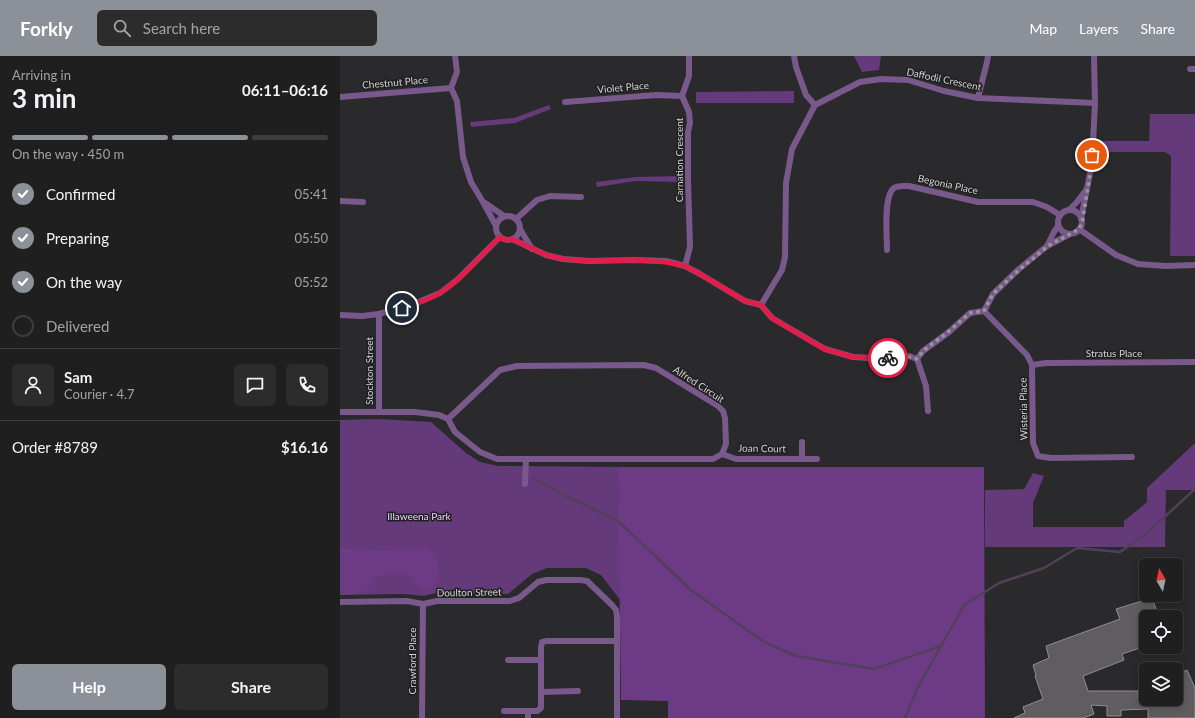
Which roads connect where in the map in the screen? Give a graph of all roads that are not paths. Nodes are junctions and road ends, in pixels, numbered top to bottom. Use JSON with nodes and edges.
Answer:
{"nodes":[{"id":1,"x":455,"y":56,"type":"edge"},
{"id":2,"x":689,"y":56,"type":"edge"},
{"id":3,"x":794,"y":56,"type":"edge"},
{"id":4,"x":988,"y":56,"type":"edge"},
{"id":5,"x":1094,"y":56,"type":"edge"},
{"id":6,"x":451,"y":88,"type":"junction"},
{"id":7,"x":682,"y":96,"type":"junction"},
{"id":8,"x":340,"y":97,"type":"edge"},
{"id":9,"x":978,"y":98,"type":"junction"},
{"id":10,"x":565,"y":102,"type":"dead end"},
{"id":11,"x":1095,"y":102,"type":"junction"},
{"id":12,"x":815,"y":105,"type":"junction"},
{"id":13,"x":1087,"y":189,"type":"junction"},
{"id":14,"x":581,"y":197,"type":"dead end"},
{"id":15,"x":340,"y":201,"type":"edge"},
{"id":16,"x":363,"y":202,"type":"dead end"},
{"id":17,"x":483,"y":202,"type":"junction"},
{"id":18,"x":1069,"y":210,"type":"junction"},
{"id":19,"x":1060,"y":215,"type":"junction"},
{"id":20,"x":504,"y":216,"type":"junction"},
{"id":21,"x":516,"y":219,"type":"junction"},
{"id":22,"x":1081,"y":219,"type":"junction"},
{"id":23,"x":496,"y":226,"type":"junction"},
{"id":24,"x":1058,"y":226,"type":"junction"},
{"id":25,"x":520,"y":229,"type":"junction"},
{"id":26,"x":1079,"y":229,"type":"junction"},
{"id":27,"x":1070,"y":234,"type":"junction"},
{"id":28,"x":500,"y":237,"type":"junction"},
{"id":29,"x":512,"y":239,"type":"junction"},
{"id":30,"x":1048,"y":246,"type":"junction"},
{"id":31,"x":532,"y":248,"type":"junction"},
{"id":32,"x":887,"y":250,"type":"dead end"},
{"id":33,"x":1195,"y":265,"type":"edge"},
{"id":34,"x":685,"y":266,"type":"junction"},
{"id":35,"x":761,"y":305,"type":"junction"},
{"id":36,"x":984,"y":311,"type":"junction"},
{"id":37,"x":379,"y":314,"type":"junction"},
{"id":38,"x":340,"y":315,"type":"edge"},
{"id":39,"x":917,"y":359,"type":"junction"},
{"id":40,"x":1195,"y":362,"type":"edge"},
{"id":41,"x":1032,"y":365,"type":"junction"},
{"id":42,"x":928,"y":411,"type":"dead end"},
{"id":43,"x":340,"y":412,"type":"edge"},
{"id":44,"x":379,"y":412,"type":"junction"},
{"id":45,"x":448,"y":419,"type":"junction"},
{"id":46,"x":802,"y":442,"type":"dead end"},
{"id":47,"x":722,"y":454,"type":"junction"},
{"id":48,"x":1132,"y":456,"type":"dead end"},
{"id":49,"x":526,"y":459,"type":"junction"},
{"id":50,"x":802,"y":459,"type":"junction"},
{"id":51,"x":817,"y":460,"type":"dead end"},
{"id":52,"x":525,"y":484,"type":"dead end"},
{"id":53,"x":340,"y":602,"type":"edge"},
{"id":54,"x":423,"y":604,"type":"junction"},
{"id":55,"x":617,"y":641,"type":"junction"},
{"id":56,"x":508,"y":660,"type":"dead end"},
{"id":57,"x":541,"y":660,"type":"junction"},
{"id":58,"x":578,"y":691,"type":"dead end"},
{"id":59,"x":541,"y":692,"type":"junction"},
{"id":60,"x":504,"y":711,"type":"dead end"},
{"id":61,"x":528,"y":715,"type":"edge"},
{"id":62,"x":422,"y":718,"type":"edge"},
{"id":63,"x":617,"y":718,"type":"edge"}],
"edges":[{"from":1,"to":6,"type":"street"},
{"from":2,"to":7,"type":"street"},
{"from":3,"to":12,"type":"street"},
{"from":4,"to":9,"type":"street"},
{"from":5,"to":11,"type":"street"},
{"from":6,"to":8,"type":"street","name":"Chestnut Place"},
{"from":6,"to":17,"type":"street"},
{"from":7,"to":10,"type":"street","name":"Violet Place"},
{"from":7,"to":34,"type":"street","name":"Carnation Crescent"},
{"from":9,"to":11,"type":"street","name":"Daffodil Crescent"},
{"from":9,"to":12,"type":"street","name":"Daffodil Crescent"},
{"from":11,"to":13,"type":"street"},
{"from":12,"to":35,"type":"street"},
{"from":13,"to":18,"type":"street"},
{"from":13,"to":22,"type":"street"},
{"from":14,"to":21,"type":"street"},
{"from":15,"to":16,"type":"street"},
{"from":17,"to":20,"type":"street"},
{"from":17,"to":23,"type":"street"},
{"from":18,"to":19,"type":"street"},
{"from":18,"to":22,"type":"street"},
{"from":19,"to":24,"type":"street"},
{"from":19,"to":32,"type":"street","name":"Begonia Place"},
{"from":20,"to":21,"type":"street"},
{"from":20,"to":23,"type":"street"},
{"from":21,"to":25,"type":"street"},
{"from":22,"to":26,"type":"street"},
{"from":23,"to":28,"type":"street"},
{"from":24,"to":27,"type":"street"},
{"from":24,"to":30,"type":"street"},
{"from":25,"to":29,"type":"street"},
{"from":25,"to":31,"type":"street"},
{"from":26,"to":27,"type":"street"},
{"from":26,"to":33,"type":"street"},
{"from":27,"to":30,"type":"street"},
{"from":28,"to":29,"type":"street"},
{"from":28,"to":37,"type":"street"},
{"from":29,"to":31,"type":"street"},
{"from":30,"to":36,"type":"street"},
{"from":31,"to":34,"type":"street"},
{"from":34,"to":35,"type":"street"},
{"from":35,"to":39,"type":"street"},
{"from":36,"to":39,"type":"street"},
{"from":36,"to":41,"type":"street","name":"Wisteria Place"},
{"from":37,"to":38,"type":"street"},
{"from":37,"to":44,"type":"street","name":"Stockton Street"},
{"from":39,"to":42,"type":"street"},
{"from":40,"to":41,"type":"street","name":"Stratus Place"},
{"from":41,"to":48,"type":"street","name":"Wisteria Place"},
{"from":43,"to":44,"type":"street","name":"Stockton Street"},
{"from":44,"to":45,"type":"street"},
{"from":45,"to":47,"type":"street","name":"Alfred Circuit"},
{"from":45,"to":49,"type":"street"},
{"from":46,"to":50,"type":"street"},
{"from":47,"to":49,"type":"street"},
{"from":47,"to":50,"type":"street","name":"Joan Court"},
{"from":49,"to":52,"type":"street"},
{"from":50,"to":51,"type":"street","name":"Joan Court"},
{"from":53,"to":54,"type":"street","name":"Doulton Street"},
{"from":54,"to":55,"type":"street","name":"Doulton Street"},
{"from":54,"to":62,"type":"street","name":"Crawford Place"},
{"from":55,"to":57,"type":"street"},
{"from":55,"to":63,"type":"street","name":"Doulton Street"},
{"from":56,"to":57,"type":"street"},
{"from":57,"to":59,"type":"street"},
{"from":58,"to":59,"type":"street"},
{"from":59,"to":61,"type":"street"},
{"from":60,"to":61,"type":"street"}]}
